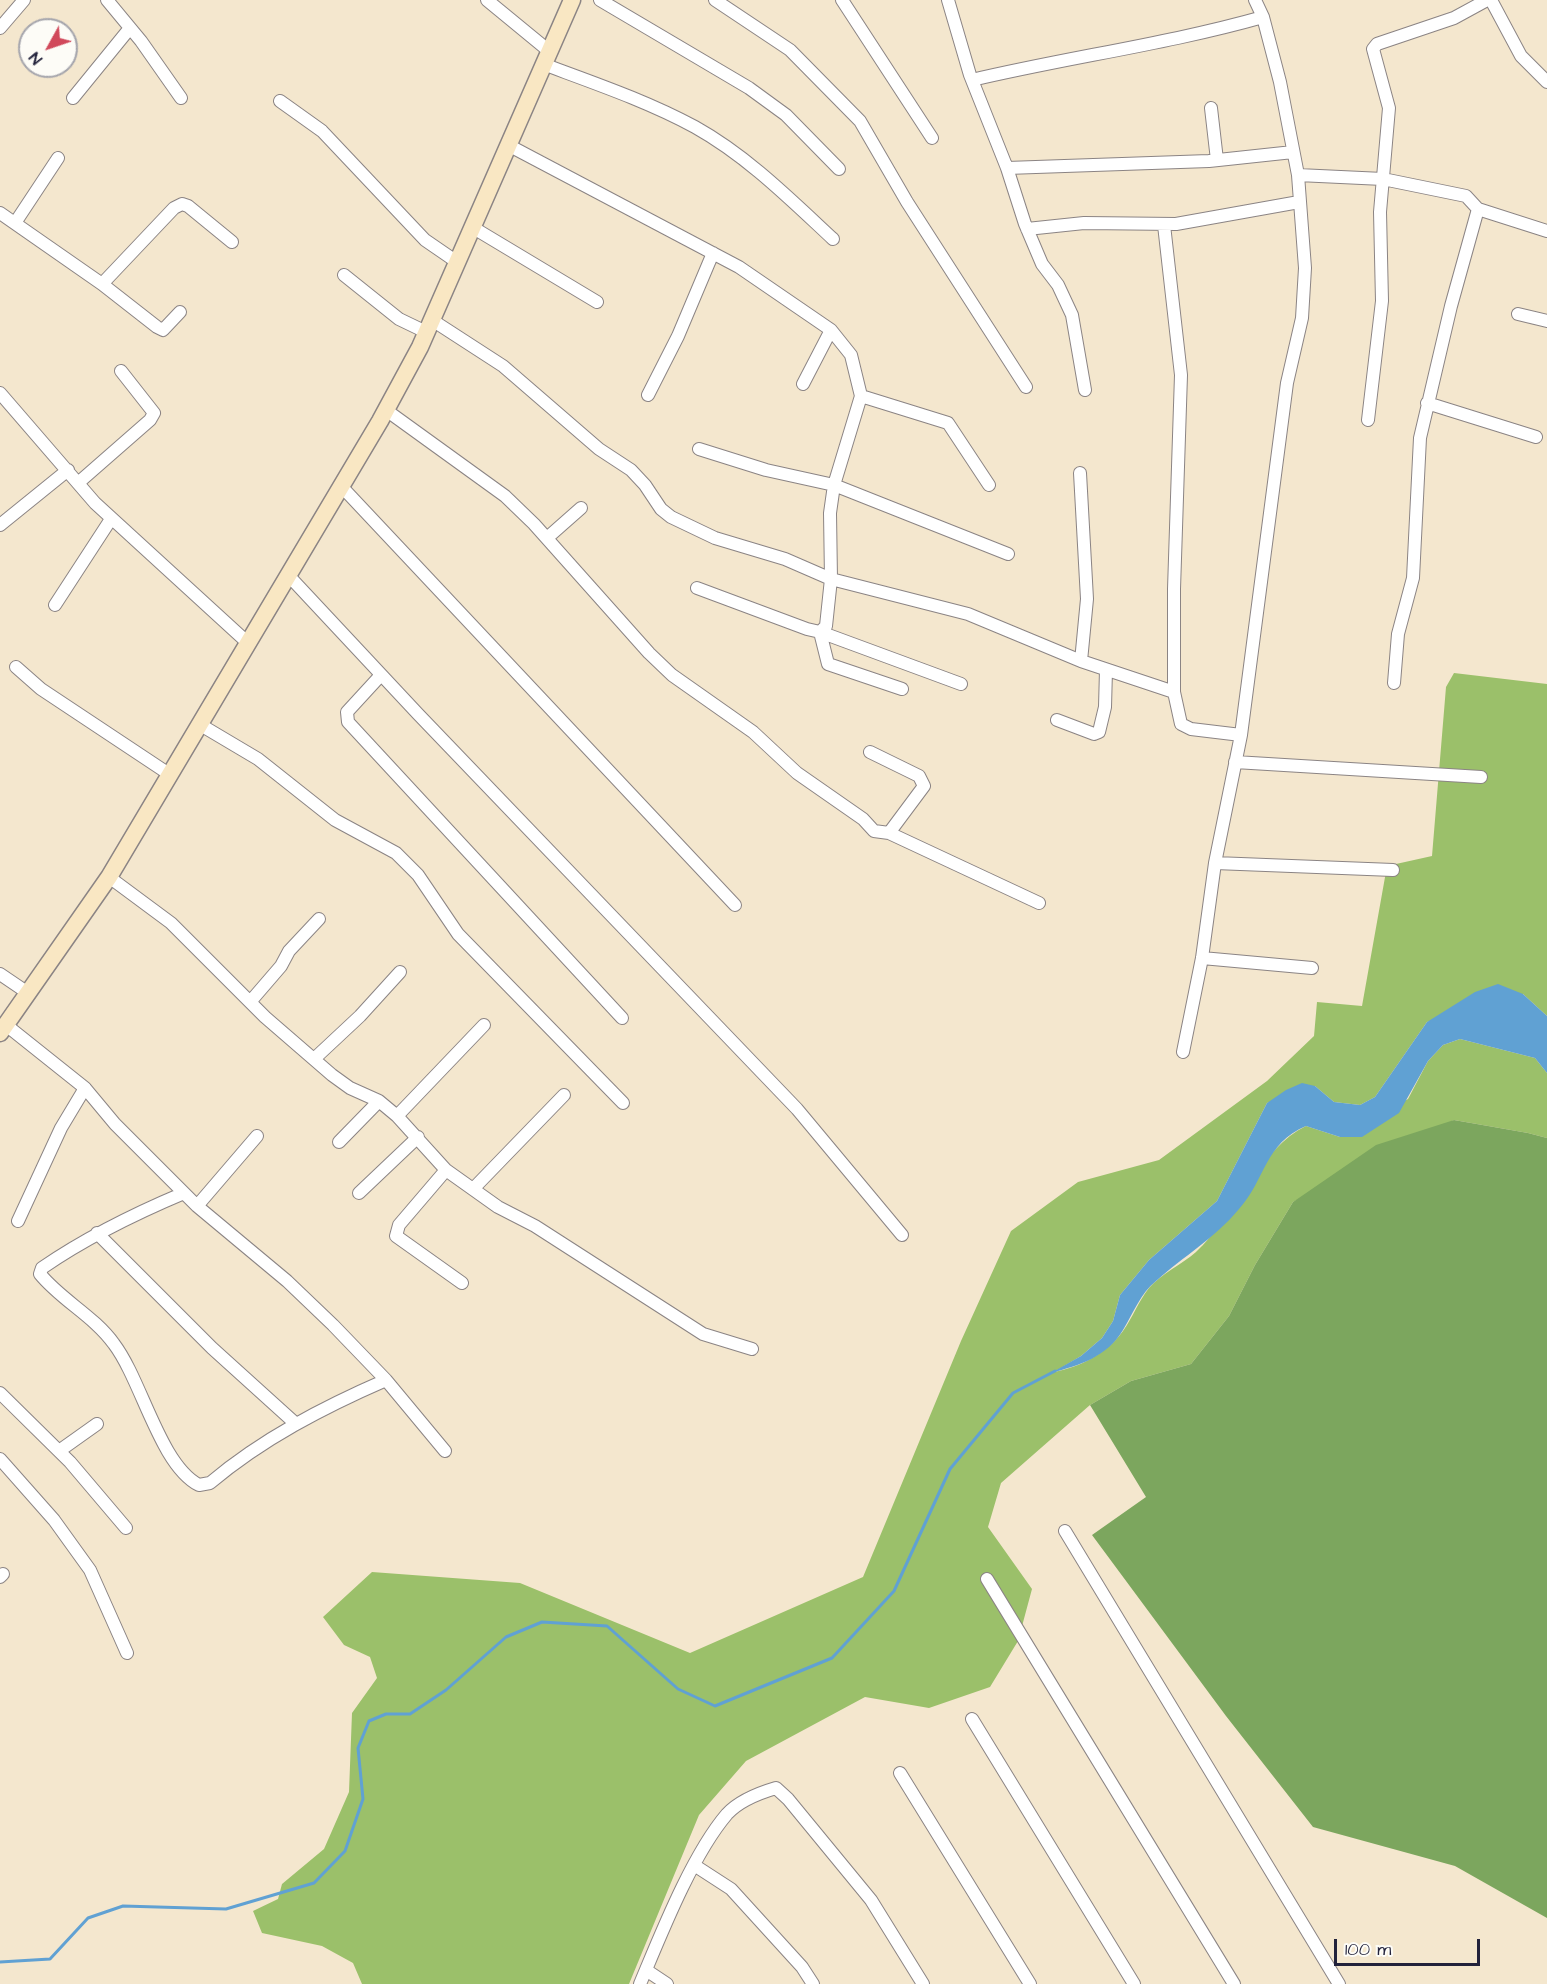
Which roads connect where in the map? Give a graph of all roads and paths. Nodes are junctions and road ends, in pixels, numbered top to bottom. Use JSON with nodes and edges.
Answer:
{"nodes":[{"id":1,"x":24,"y":0,"type":"edge"},
{"id":2,"x":107,"y":0,"type":"edge"},
{"id":3,"x":487,"y":0,"type":"edge"},
{"id":4,"x":572,"y":0,"type":"edge"},
{"id":5,"x":600,"y":0,"type":"edge"},
{"id":6,"x":715,"y":0,"type":"edge"},
{"id":7,"x":842,"y":0,"type":"edge"},
{"id":8,"x":948,"y":0,"type":"edge"},
{"id":9,"x":1256,"y":0,"type":"edge"},
{"id":10,"x":1487,"y":0,"type":"edge"},
{"id":11,"x":1491,"y":0,"type":"edge"},
{"id":12,"x":1263,"y":17,"type":"junction"},
{"id":13,"x":0,"y":28,"type":"edge"},
{"id":14,"x":130,"y":28,"type":"junction"},
{"id":15,"x":546,"y":58,"type":"junction"},
{"id":16,"x":972,"y":80,"type":"junction"},
{"id":17,"x":1547,"y":82,"type":"edge"},
{"id":18,"x":73,"y":98,"type":"dead end"},
{"id":19,"x":181,"y":98,"type":"dead end"},
{"id":20,"x":280,"y":101,"type":"dead end"},
{"id":21,"x":1211,"y":108,"type":"dead end"},
{"id":22,"x":932,"y":138,"type":"dead end"},
{"id":23,"x":508,"y":146,"type":"junction"},
{"id":24,"x":1293,"y":152,"type":"junction"},
{"id":25,"x":58,"y":158,"type":"dead end"},
{"id":26,"x":1217,"y":160,"type":"junction"},
{"id":27,"x":1007,"y":168,"type":"junction"},
{"id":28,"x":839,"y":169,"type":"dead end"},
{"id":29,"x":1298,"y":175,"type":"junction"},
{"id":30,"x":1383,"y":179,"type":"junction"},
{"id":31,"x":1299,"y":202,"type":"junction"},
{"id":32,"x":1478,"y":209,"type":"junction"},
{"id":33,"x":0,"y":213,"type":"edge"},
{"id":34,"x":15,"y":223,"type":"junction"},
{"id":35,"x":1164,"y":225,"type":"junction"},
{"id":36,"x":472,"y":227,"type":"junction"},
{"id":37,"x":1027,"y":229,"type":"junction"},
{"id":38,"x":1547,"y":231,"type":"edge"},
{"id":39,"x":832,"y":239,"type":"dead end"},
{"id":40,"x":232,"y":242,"type":"dead end"},
{"id":41,"x":713,"y":253,"type":"junction"},
{"id":42,"x":457,"y":262,"type":"junction"},
{"id":43,"x":344,"y":275,"type":"dead end"},
{"id":44,"x":102,"y":284,"type":"junction"},
{"id":45,"x":597,"y":302,"type":"dead end"},
{"id":46,"x":180,"y":312,"type":"dead end"},
{"id":47,"x":1518,"y":314,"type":"dead end"},
{"id":48,"x":1547,"y":321,"type":"edge"},
{"id":49,"x":429,"y":326,"type":"junction"},
{"id":50,"x":831,"y":330,"type":"junction"},
{"id":51,"x":121,"y":371,"type":"dead end"},
{"id":52,"x":803,"y":384,"type":"dead end"},
{"id":53,"x":1026,"y":387,"type":"dead end"},
{"id":54,"x":1085,"y":390,"type":"dead end"},
{"id":55,"x":0,"y":394,"type":"edge"},
{"id":56,"x":648,"y":395,"type":"dead end"},
{"id":57,"x":861,"y":396,"type":"junction"},
{"id":58,"x":1427,"y":403,"type":"junction"},
{"id":59,"x":386,"y":410,"type":"junction"},
{"id":60,"x":1368,"y":420,"type":"dead end"},
{"id":61,"x":1536,"y":437,"type":"dead end"},
{"id":62,"x":699,"y":449,"type":"dead end"},
{"id":63,"x":68,"y":470,"type":"junction"},
{"id":64,"x":1080,"y":473,"type":"dead end"},
{"id":65,"x":78,"y":483,"type":"junction"},
{"id":66,"x":834,"y":485,"type":"junction"},
{"id":67,"x":989,"y":485,"type":"dead end"},
{"id":68,"x":342,"y":487,"type":"junction"},
{"id":69,"x":581,"y":508,"type":"dead end"},
{"id":70,"x":111,"y":519,"type":"junction"},
{"id":71,"x":0,"y":525,"type":"edge"},
{"id":72,"x":547,"y":538,"type":"junction"},
{"id":73,"x":1008,"y":554,"type":"dead end"},
{"id":74,"x":289,"y":576,"type":"junction"},
{"id":75,"x":831,"y":579,"type":"junction"},
{"id":76,"x":697,"y":588,"type":"dead end"},
{"id":77,"x":55,"y":605,"type":"dead end"},
{"id":78,"x":820,"y":632,"type":"junction"},
{"id":79,"x":248,"y":643,"type":"junction"},
{"id":80,"x":1081,"y":661,"type":"junction"},
{"id":81,"x":16,"y":667,"type":"dead end"},
{"id":82,"x":1106,"y":670,"type":"junction"},
{"id":83,"x":381,"y":675,"type":"junction"},
{"id":84,"x":1394,"y":683,"type":"dead end"},
{"id":85,"x":961,"y":684,"type":"dead end"},
{"id":86,"x":902,"y":689,"type":"dead end"},
{"id":87,"x":1174,"y":692,"type":"junction"},
{"id":88,"x":1057,"y":720,"type":"dead end"},
{"id":89,"x":200,"y":724,"type":"junction"},
{"id":90,"x":1241,"y":735,"type":"junction"},
{"id":91,"x":870,"y":752,"type":"dead end"},
{"id":92,"x":1236,"y":762,"type":"junction"},
{"id":93,"x":169,"y":774,"type":"junction"},
{"id":94,"x":1481,"y":777,"type":"dead end"},
{"id":95,"x":889,"y":833,"type":"junction"},
{"id":96,"x":1215,"y":863,"type":"junction"},
{"id":97,"x":1393,"y":870,"type":"dead end"},
{"id":98,"x":109,"y":877,"type":"junction"},
{"id":99,"x":1039,"y":903,"type":"dead end"},
{"id":100,"x":735,"y":905,"type":"dead end"},
{"id":101,"x":319,"y":919,"type":"dead end"},
{"id":102,"x":1202,"y":958,"type":"junction"},
{"id":103,"x":1312,"y":968,"type":"dead end"},
{"id":104,"x":400,"y":972,"type":"dead end"},
{"id":105,"x":0,"y":974,"type":"edge"},
{"id":106,"x":28,"y":993,"type":"junction"},
{"id":107,"x":250,"y":1002,"type":"junction"},
{"id":108,"x":622,"y":1018,"type":"dead end"},
{"id":109,"x":484,"y":1025,"type":"dead end"},
{"id":110,"x":3,"y":1029,"type":"edge"},
{"id":111,"x":1183,"y":1052,"type":"dead end"},
{"id":112,"x":314,"y":1059,"type":"junction"},
{"id":113,"x":85,"y":1088,"type":"junction"},
{"id":114,"x":564,"y":1095,"type":"dead end"},
{"id":115,"x":378,"y":1101,"type":"junction"},
{"id":116,"x":623,"y":1103,"type":"dead end"},
{"id":117,"x":397,"y":1116,"type":"junction"},
{"id":118,"x":257,"y":1136,"type":"dead end"},
{"id":119,"x":418,"y":1137,"type":"junction"},
{"id":120,"x":339,"y":1142,"type":"dead end"},
{"id":121,"x":446,"y":1170,"type":"junction"},
{"id":122,"x":473,"y":1189,"type":"junction"},
{"id":123,"x":184,"y":1193,"type":"junction"},
{"id":124,"x":359,"y":1193,"type":"dead end"},
{"id":125,"x":196,"y":1206,"type":"junction"},
{"id":126,"x":18,"y":1221,"type":"dead end"},
{"id":127,"x":98,"y":1233,"type":"junction"},
{"id":128,"x":902,"y":1235,"type":"dead end"},
{"id":129,"x":462,"y":1283,"type":"dead end"},
{"id":130,"x":752,"y":1349,"type":"dead end"},
{"id":131,"x":386,"y":1380,"type":"junction"},
{"id":132,"x":0,"y":1393,"type":"edge"},
{"id":133,"x":97,"y":1424,"type":"dead end"},
{"id":134,"x":296,"y":1424,"type":"junction"},
{"id":135,"x":59,"y":1451,"type":"junction"},
{"id":136,"x":445,"y":1451,"type":"dead end"},
{"id":137,"x":0,"y":1459,"type":"edge"},
{"id":138,"x":126,"y":1528,"type":"dead end"},
{"id":139,"x":1065,"y":1531,"type":"dead end"},
{"id":140,"x":987,"y":1579,"type":"dead end"},
{"id":141,"x":127,"y":1653,"type":"dead end"},
{"id":142,"x":972,"y":1719,"type":"dead end"},
{"id":143,"x":900,"y":1773,"type":"dead end"},
{"id":144,"x":694,"y":1865,"type":"junction"},
{"id":145,"x":646,"y":1970,"type":"junction"},
{"id":146,"x":640,"y":1984,"type":"edge"},
{"id":147,"x":667,"y":1984,"type":"edge"},
{"id":148,"x":813,"y":1984,"type":"edge"},
{"id":149,"x":923,"y":1984,"type":"edge"},
{"id":150,"x":1030,"y":1984,"type":"edge"},
{"id":151,"x":1134,"y":1984,"type":"edge"},
{"id":152,"x":1234,"y":1984,"type":"edge"},
{"id":153,"x":1339,"y":1984,"type":"edge"}],
"edges":[{"from":1,"to":13,"type":"street"},
{"from":2,"to":14,"type":"street"},
{"from":3,"to":15,"type":"street"},
{"from":4,"to":15,"type":"street"},
{"from":5,"to":28,"type":"street"},
{"from":6,"to":53,"type":"street"},
{"from":7,"to":22,"type":"street"},
{"from":8,"to":16,"type":"street"},
{"from":9,"to":12,"type":"street"},
{"from":10,"to":30,"type":"street"},
{"from":11,"to":17,"type":"street"},
{"from":12,"to":16,"type":"street"},
{"from":12,"to":24,"type":"street"},
{"from":14,"to":18,"type":"street"},
{"from":14,"to":19,"type":"street"},
{"from":15,"to":23,"type":"street"},
{"from":15,"to":39,"type":"street"},
{"from":16,"to":27,"type":"street"},
{"from":20,"to":42,"type":"street"},
{"from":21,"to":26,"type":"street"},
{"from":23,"to":36,"type":"street"},
{"from":23,"to":41,"type":"street"},
{"from":24,"to":26,"type":"street"},
{"from":24,"to":29,"type":"street"},
{"from":25,"to":34,"type":"street"},
{"from":26,"to":27,"type":"street"},
{"from":27,"to":37,"type":"street"},
{"from":29,"to":30,"type":"street"},
{"from":29,"to":31,"type":"street"},
{"from":30,"to":32,"type":"street"},
{"from":30,"to":60,"type":"street"},
{"from":31,"to":35,"type":"street"},
{"from":31,"to":90,"type":"street"},
{"from":32,"to":38,"type":"street"},
{"from":32,"to":58,"type":"street"},
{"from":33,"to":34,"type":"street"},
{"from":34,"to":44,"type":"street"},
{"from":35,"to":37,"type":"street"},
{"from":35,"to":87,"type":"street"},
{"from":36,"to":42,"type":"street"},
{"from":36,"to":45,"type":"street"},
{"from":37,"to":54,"type":"street"},
{"from":40,"to":44,"type":"street"},
{"from":41,"to":50,"type":"street"},
{"from":41,"to":56,"type":"street"},
{"from":42,"to":49,"type":"street"},
{"from":43,"to":49,"type":"street"},
{"from":44,"to":46,"type":"street"},
{"from":47,"to":48,"type":"street"},
{"from":49,"to":59,"type":"street"},
{"from":49,"to":75,"type":"street"},
{"from":50,"to":52,"type":"street"},
{"from":50,"to":57,"type":"street"},
{"from":51,"to":65,"type":"street"},
{"from":55,"to":63,"type":"street"},
{"from":57,"to":66,"type":"street"},
{"from":57,"to":67,"type":"street"},
{"from":58,"to":61,"type":"street"},
{"from":58,"to":84,"type":"street"},
{"from":59,"to":68,"type":"street"},
{"from":59,"to":72,"type":"street"},
{"from":62,"to":66,"type":"street"},
{"from":63,"to":65,"type":"street"},
{"from":63,"to":71,"type":"street"},
{"from":64,"to":80,"type":"street"},
{"from":65,"to":70,"type":"street"},
{"from":66,"to":73,"type":"street"},
{"from":66,"to":75,"type":"street"},
{"from":68,"to":74,"type":"street"},
{"from":68,"to":100,"type":"street"},
{"from":69,"to":72,"type":"street"},
{"from":70,"to":77,"type":"street"},
{"from":70,"to":79,"type":"street"},
{"from":72,"to":95,"type":"street"},
{"from":74,"to":79,"type":"street"},
{"from":74,"to":83,"type":"street"},
{"from":75,"to":78,"type":"street"},
{"from":75,"to":80,"type":"street"},
{"from":76,"to":78,"type":"street"},
{"from":78,"to":85,"type":"street"},
{"from":78,"to":86,"type":"street"},
{"from":79,"to":89,"type":"street"},
{"from":80,"to":82,"type":"street"},
{"from":81,"to":93,"type":"street"},
{"from":82,"to":87,"type":"street"},
{"from":82,"to":88,"type":"street"},
{"from":83,"to":108,"type":"street"},
{"from":83,"to":128,"type":"street"},
{"from":87,"to":90,"type":"street"},
{"from":89,"to":93,"type":"street"},
{"from":89,"to":116,"type":"street"},
{"from":90,"to":92,"type":"street"},
{"from":91,"to":95,"type":"street"},
{"from":92,"to":94,"type":"street"},
{"from":92,"to":96,"type":"street"},
{"from":93,"to":98,"type":"street"},
{"from":95,"to":99,"type":"street"},
{"from":96,"to":97,"type":"street"},
{"from":96,"to":102,"type":"street"},
{"from":98,"to":106,"type":"street"},
{"from":98,"to":107,"type":"street"},
{"from":101,"to":107,"type":"street"},
{"from":102,"to":103,"type":"street"},
{"from":102,"to":111,"type":"street"},
{"from":104,"to":112,"type":"street"},
{"from":105,"to":106,"type":"street"},
{"from":106,"to":110,"type":"street"},
{"from":107,"to":112,"type":"street"},
{"from":109,"to":117,"type":"street"},
{"from":110,"to":113,"type":"street"},
{"from":112,"to":115,"type":"street"},
{"from":113,"to":123,"type":"street"},
{"from":113,"to":126,"type":"street"},
{"from":114,"to":122,"type":"street"},
{"from":115,"to":117,"type":"street"},
{"from":115,"to":120,"type":"street"},
{"from":117,"to":119,"type":"street"},
{"from":118,"to":125,"type":"street"},
{"from":119,"to":121,"type":"street"},
{"from":119,"to":124,"type":"street"},
{"from":121,"to":122,"type":"street"},
{"from":121,"to":129,"type":"street"},
{"from":122,"to":130,"type":"street"},
{"from":123,"to":125,"type":"street"},
{"from":123,"to":127,"type":"street"},
{"from":125,"to":131,"type":"street"},
{"from":127,"to":134,"type":"street"},
{"from":127,"to":134,"type":"street"},
{"from":131,"to":134,"type":"street"},
{"from":131,"to":136,"type":"street"},
{"from":132,"to":135,"type":"street"},
{"from":133,"to":135,"type":"street"},
{"from":135,"to":138,"type":"street"},
{"from":137,"to":141,"type":"street"},
{"from":139,"to":153,"type":"street"},
{"from":140,"to":152,"type":"street"},
{"from":142,"to":151,"type":"street"},
{"from":143,"to":150,"type":"street"},
{"from":144,"to":145,"type":"street"},
{"from":144,"to":148,"type":"street"},
{"from":144,"to":149,"type":"street"},
{"from":145,"to":146,"type":"street"},
{"from":145,"to":147,"type":"street"}]}
